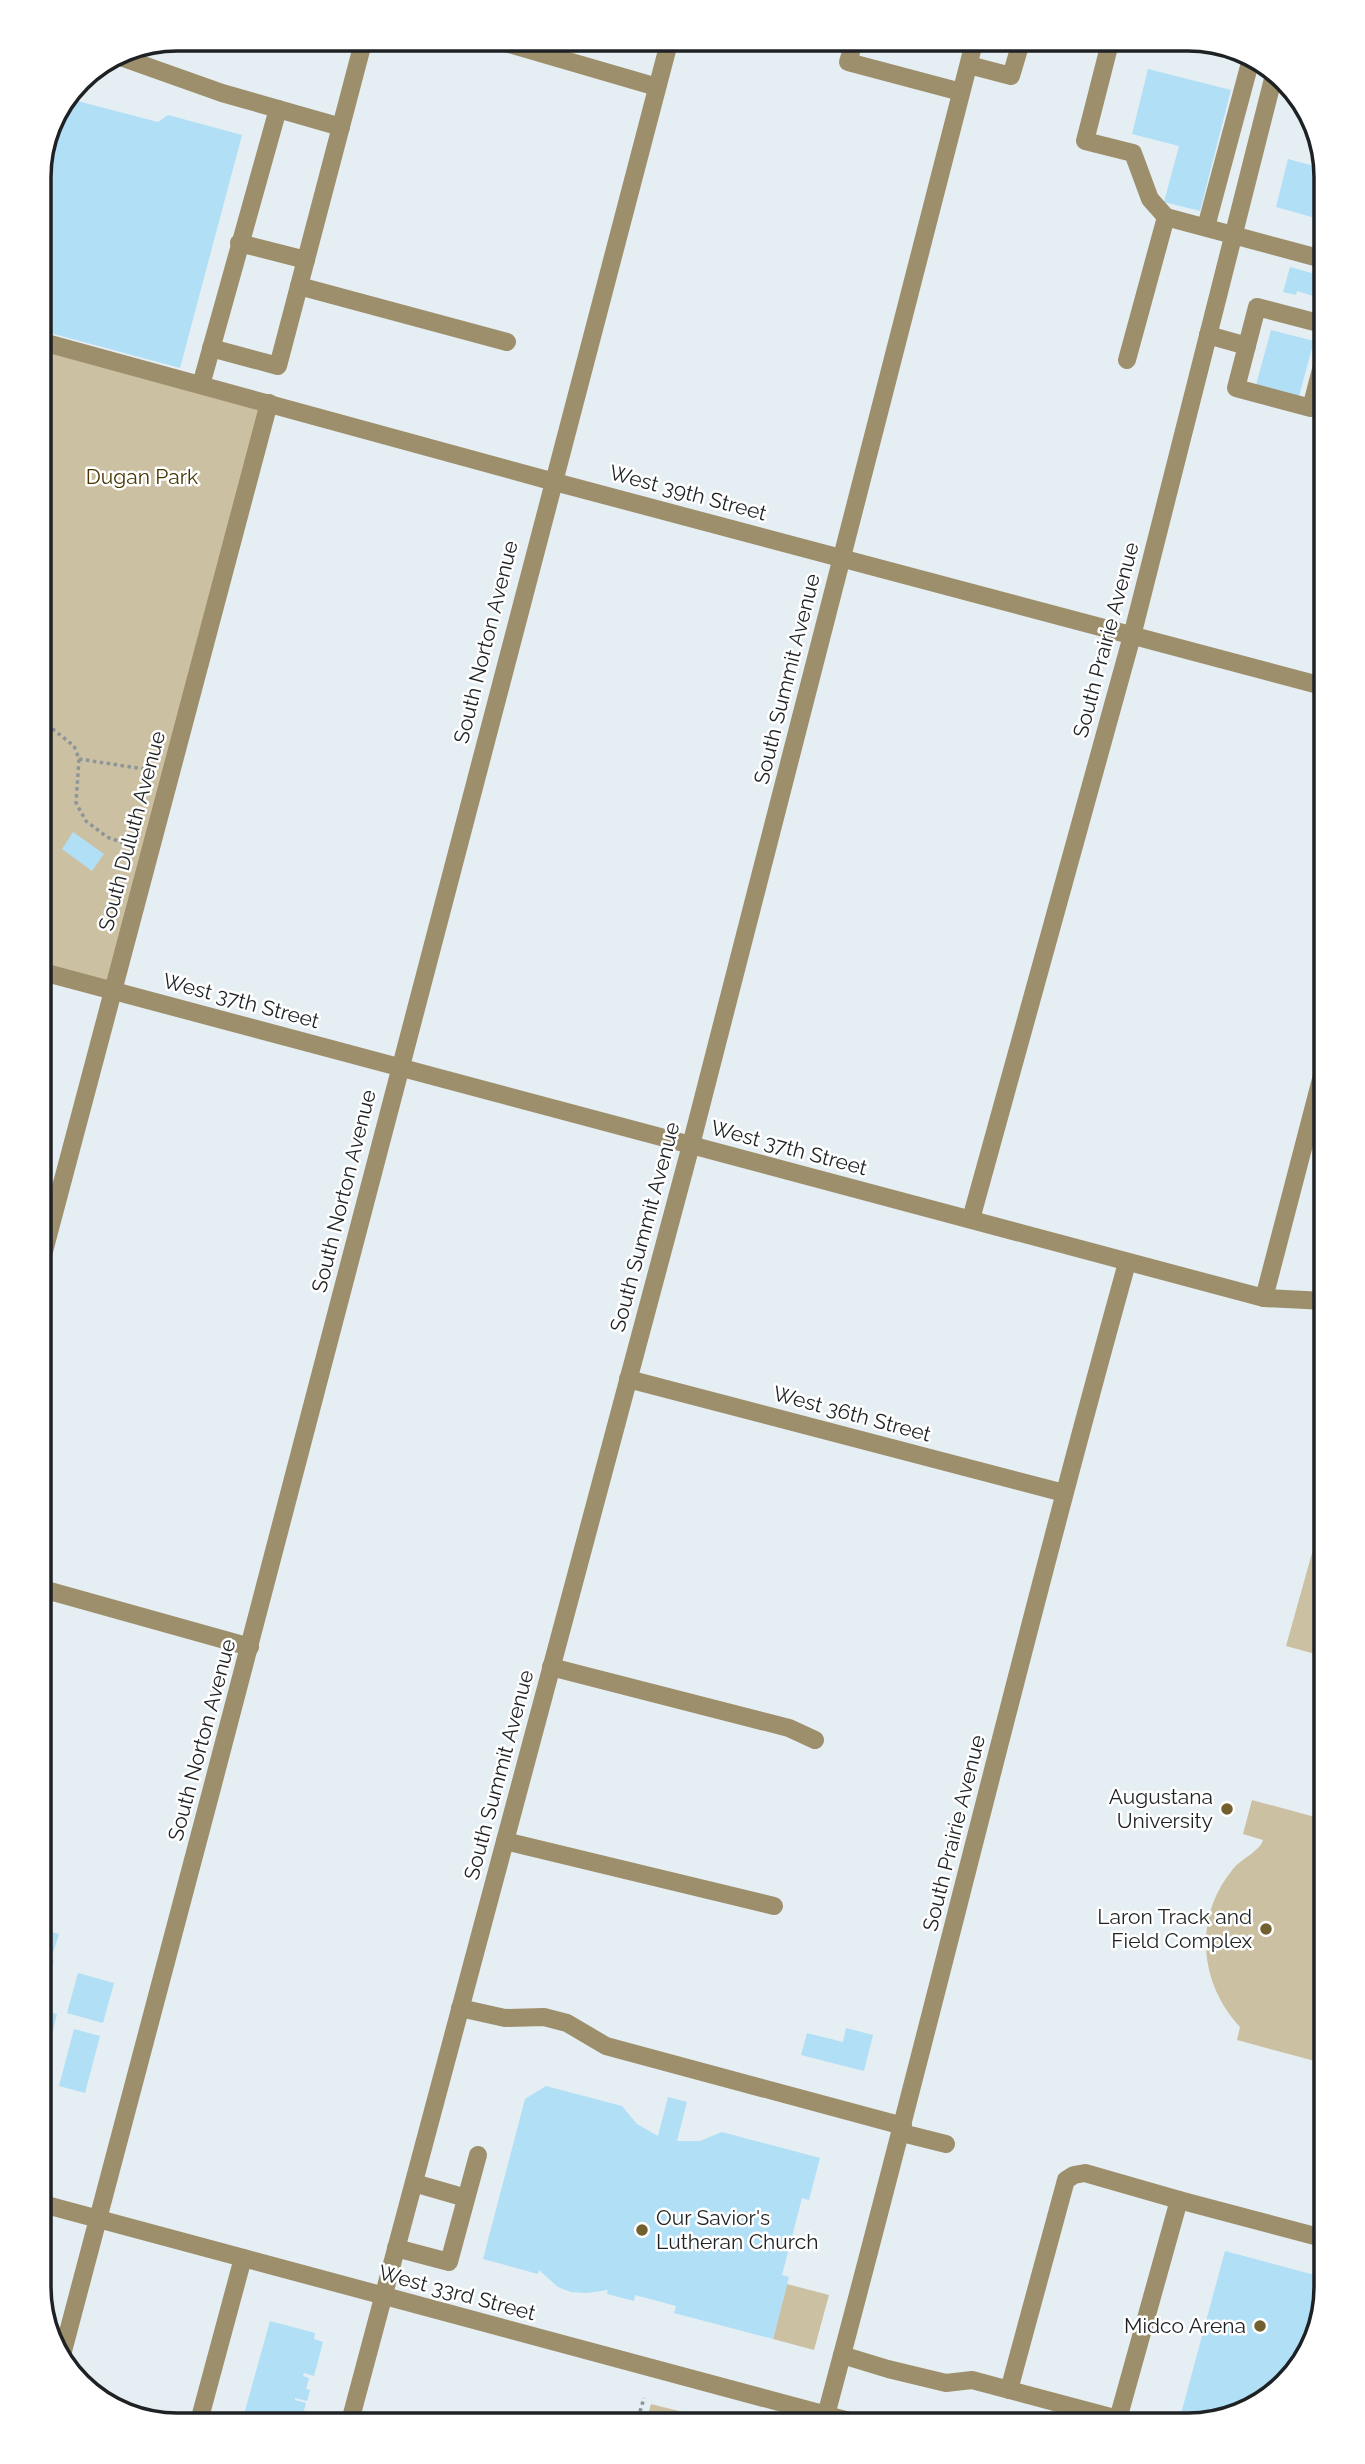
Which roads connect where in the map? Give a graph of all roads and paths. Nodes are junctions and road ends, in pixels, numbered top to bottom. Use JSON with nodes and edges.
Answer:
{"nodes":[{"id":1,"x":361,"y":51,"type":"edge"},
{"id":2,"x":533,"y":51,"type":"edge"},
{"id":3,"x":667,"y":51,"type":"edge"},
{"id":4,"x":851,"y":51,"type":"edge"},
{"id":5,"x":972,"y":51,"type":"edge"},
{"id":6,"x":1018,"y":51,"type":"edge"},
{"id":7,"x":1108,"y":51,"type":"edge"},
{"id":8,"x":129,"y":60,"type":"edge"},
{"id":9,"x":968,"y":65,"type":"junction"},
{"id":10,"x":1249,"y":67,"type":"edge"},
{"id":11,"x":1272,"y":83,"type":"edge"},
{"id":12,"x":657,"y":87,"type":"junction"},
{"id":13,"x":961,"y":92,"type":"junction"},
{"id":14,"x":278,"y":109,"type":"junction"},
{"id":15,"x":341,"y":127,"type":"junction"},
{"id":16,"x":1166,"y":217,"type":"junction"},
{"id":17,"x":1206,"y":227,"type":"junction"},
{"id":18,"x":1234,"y":236,"type":"junction"},
{"id":19,"x":239,"y":243,"type":"junction"},
{"id":20,"x":1314,"y":257,"type":"edge"},
{"id":21,"x":306,"y":260,"type":"junction"},
{"id":22,"x":299,"y":286,"type":"junction"},
{"id":23,"x":1314,"y":322,"type":"edge"},
{"id":24,"x":1208,"y":335,"type":"junction"},
{"id":25,"x":507,"y":342,"type":"dead end"},
{"id":26,"x":51,"y":344,"type":"edge"},
{"id":27,"x":1247,"y":346,"type":"junction"},
{"id":28,"x":211,"y":348,"type":"junction"},
{"id":29,"x":1127,"y":360,"type":"dead end"},
{"id":30,"x":201,"y":385,"type":"junction"},
{"id":31,"x":1314,"y":396,"type":"edge"},
{"id":32,"x":269,"y":403,"type":"junction"},
{"id":33,"x":551,"y":481,"type":"junction"},
{"id":34,"x":842,"y":557,"type":"junction"},
{"id":35,"x":1132,"y":635,"type":"junction"},
{"id":36,"x":1314,"y":684,"type":"edge"},
{"id":37,"x":51,"y":729,"type":"edge"},
{"id":38,"x":79,"y":759,"type":"junction"},
{"id":39,"x":144,"y":769,"type":"dead end"},
{"id":40,"x":126,"y":844,"type":"dead end"},
{"id":41,"x":51,"y":974,"type":"edge"},
{"id":42,"x":113,"y":990,"type":"junction"},
{"id":43,"x":400,"y":1066,"type":"junction"},
{"id":44,"x":1314,"y":1106,"type":"edge"},
{"id":45,"x":691,"y":1145,"type":"junction"},
{"id":46,"x":971,"y":1219,"type":"junction"},
{"id":47,"x":51,"y":1225,"type":"edge"},
{"id":48,"x":1127,"y":1263,"type":"junction"},
{"id":49,"x":1264,"y":1298,"type":"junction"},
{"id":50,"x":1314,"y":1300,"type":"edge"},
{"id":51,"x":628,"y":1379,"type":"junction"},
{"id":52,"x":1064,"y":1493,"type":"junction"},
{"id":53,"x":51,"y":1591,"type":"edge"},
{"id":54,"x":250,"y":1647,"type":"junction"},
{"id":55,"x":551,"y":1667,"type":"junction"},
{"id":56,"x":815,"y":1740,"type":"dead end"},
{"id":57,"x":505,"y":1841,"type":"junction"},
{"id":58,"x":774,"y":1906,"type":"dead end"},
{"id":59,"x":460,"y":2008,"type":"junction"},
{"id":60,"x":902,"y":2129,"type":"junction"},
{"id":61,"x":946,"y":2144,"type":"dead end"},
{"id":62,"x":478,"y":2155,"type":"dead end"},
{"id":63,"x":414,"y":2183,"type":"junction"},
{"id":64,"x":466,"y":2199,"type":"junction"},
{"id":65,"x":1179,"y":2200,"type":"junction"},
{"id":66,"x":51,"y":2207,"type":"edge"},
{"id":67,"x":98,"y":2220,"type":"junction"},
{"id":68,"x":1314,"y":2236,"type":"edge"},
{"id":69,"x":396,"y":2248,"type":"junction"},
{"id":70,"x":243,"y":2258,"type":"junction"},
{"id":71,"x":383,"y":2296,"type":"junction"},
{"id":72,"x":65,"y":2344,"type":"edge"},
{"id":73,"x":842,"y":2355,"type":"junction"},
{"id":74,"x":1009,"y":2390,"type":"junction"},
{"id":75,"x":644,"y":2398,"type":"dead end"},
{"id":76,"x":201,"y":2413,"type":"edge"},
{"id":77,"x":352,"y":2413,"type":"edge"},
{"id":78,"x":640,"y":2413,"type":"edge"},
{"id":79,"x":819,"y":2413,"type":"edge"},
{"id":80,"x":827,"y":2413,"type":"edge"},
{"id":81,"x":1087,"y":2413,"type":"edge"},
{"id":82,"x":1120,"y":2413,"type":"edge"}],
"edges":[{"from":1,"to":15,"type":"street"},
{"from":2,"to":12,"type":"street"},
{"from":3,"to":12,"type":"street","name":"South Norton Avenue"},
{"from":4,"to":13,"type":"street"},
{"from":5,"to":9,"type":"street","name":"South Summit Avenue"},
{"from":6,"to":9,"type":"street"},
{"from":7,"to":16,"type":"street"},
{"from":8,"to":14,"type":"street"},
{"from":9,"to":13,"type":"street","name":"South Summit Avenue"},
{"from":10,"to":17,"type":"street"},
{"from":11,"to":18,"type":"street","name":"South Prairie Avenue"},
{"from":12,"to":33,"type":"street","name":"South Norton Avenue"},
{"from":13,"to":34,"type":"street","name":"South Summit Avenue"},
{"from":14,"to":15,"type":"street"},
{"from":14,"to":19,"type":"street"},
{"from":15,"to":21,"type":"street"},
{"from":16,"to":17,"type":"street"},
{"from":16,"to":29,"type":"street"},
{"from":17,"to":18,"type":"street"},
{"from":18,"to":20,"type":"street"},
{"from":18,"to":24,"type":"street","name":"South Prairie Avenue"},
{"from":19,"to":21,"type":"street"},
{"from":19,"to":28,"type":"street"},
{"from":21,"to":22,"type":"street"},
{"from":22,"to":25,"type":"street"},
{"from":22,"to":28,"type":"street"},
{"from":23,"to":27,"type":"street"},
{"from":24,"to":27,"type":"street"},
{"from":24,"to":35,"type":"street","name":"South Prairie Avenue"},
{"from":26,"to":30,"type":"street","name":"West 39th Street"},
{"from":27,"to":31,"type":"street"},
{"from":28,"to":30,"type":"street"},
{"from":30,"to":32,"type":"street","name":"West 39th Street"},
{"from":32,"to":33,"type":"street","name":"West 39th Street"},
{"from":32,"to":42,"type":"street","name":"South Duluth Avenue"},
{"from":33,"to":34,"type":"street","name":"West 39th Street"},
{"from":33,"to":43,"type":"street","name":"South Norton Avenue"},
{"from":34,"to":35,"type":"street","name":"West 39th Street"},
{"from":34,"to":45,"type":"street","name":"South Summit Avenue"},
{"from":35,"to":36,"type":"street","name":"West 39th Street"},
{"from":35,"to":46,"type":"street","name":"South Prairie Avenue"},
{"from":37,"to":38,"type":"path"},
{"from":38,"to":39,"type":"path"},
{"from":38,"to":40,"type":"path"},
{"from":41,"to":42,"type":"street","name":"West 37th Street"},
{"from":42,"to":43,"type":"street","name":"West 37th Street"},
{"from":42,"to":47,"type":"street","name":"South Duluth Avenue"},
{"from":43,"to":45,"type":"street","name":"West 37th Street"},
{"from":43,"to":54,"type":"street","name":"South Norton Avenue"},
{"from":44,"to":49,"type":"street"},
{"from":45,"to":46,"type":"street","name":"West 37th Street"},
{"from":45,"to":51,"type":"street","name":"South Summit Avenue"},
{"from":46,"to":48,"type":"street","name":"West 37th Street"},
{"from":48,"to":49,"type":"street","name":"West 37th Street"},
{"from":48,"to":52,"type":"street","name":"South Prairie Avenue"},
{"from":49,"to":50,"type":"street","name":"West 37th Street"},
{"from":51,"to":52,"type":"street","name":"West 36th Street"},
{"from":51,"to":55,"type":"street","name":"South Summit Avenue"},
{"from":52,"to":60,"type":"street","name":"South Prairie Avenue"},
{"from":53,"to":54,"type":"street"},
{"from":54,"to":67,"type":"street","name":"South Norton Avenue"},
{"from":55,"to":56,"type":"street"},
{"from":55,"to":57,"type":"street","name":"South Summit Avenue"},
{"from":57,"to":58,"type":"street"},
{"from":57,"to":59,"type":"street","name":"South Summit Avenue"},
{"from":59,"to":60,"type":"street"},
{"from":59,"to":63,"type":"street","name":"South Summit Avenue"},
{"from":60,"to":61,"type":"street"},
{"from":60,"to":73,"type":"street","name":"South Prairie Avenue"},
{"from":62,"to":64,"type":"street"},
{"from":63,"to":64,"type":"street"},
{"from":63,"to":69,"type":"street","name":"South Summit Avenue"},
{"from":64,"to":69,"type":"street"},
{"from":65,"to":68,"type":"street"},
{"from":65,"to":74,"type":"street"},
{"from":65,"to":82,"type":"street"},
{"from":66,"to":67,"type":"street","name":"West 33rd Street"},
{"from":67,"to":70,"type":"street","name":"West 33rd Street"},
{"from":67,"to":72,"type":"street","name":"South Norton Avenue"},
{"from":69,"to":71,"type":"street","name":"South Summit Avenue"},
{"from":70,"to":71,"type":"street","name":"West 33rd Street"},
{"from":70,"to":76,"type":"street"},
{"from":71,"to":77,"type":"street","name":"South Summit Avenue"},
{"from":71,"to":79,"type":"street","name":"West 33rd Street"},
{"from":73,"to":74,"type":"street"},
{"from":73,"to":80,"type":"street","name":"South Prairie Avenue"},
{"from":74,"to":81,"type":"street"},
{"from":75,"to":78,"type":"path"}]}
